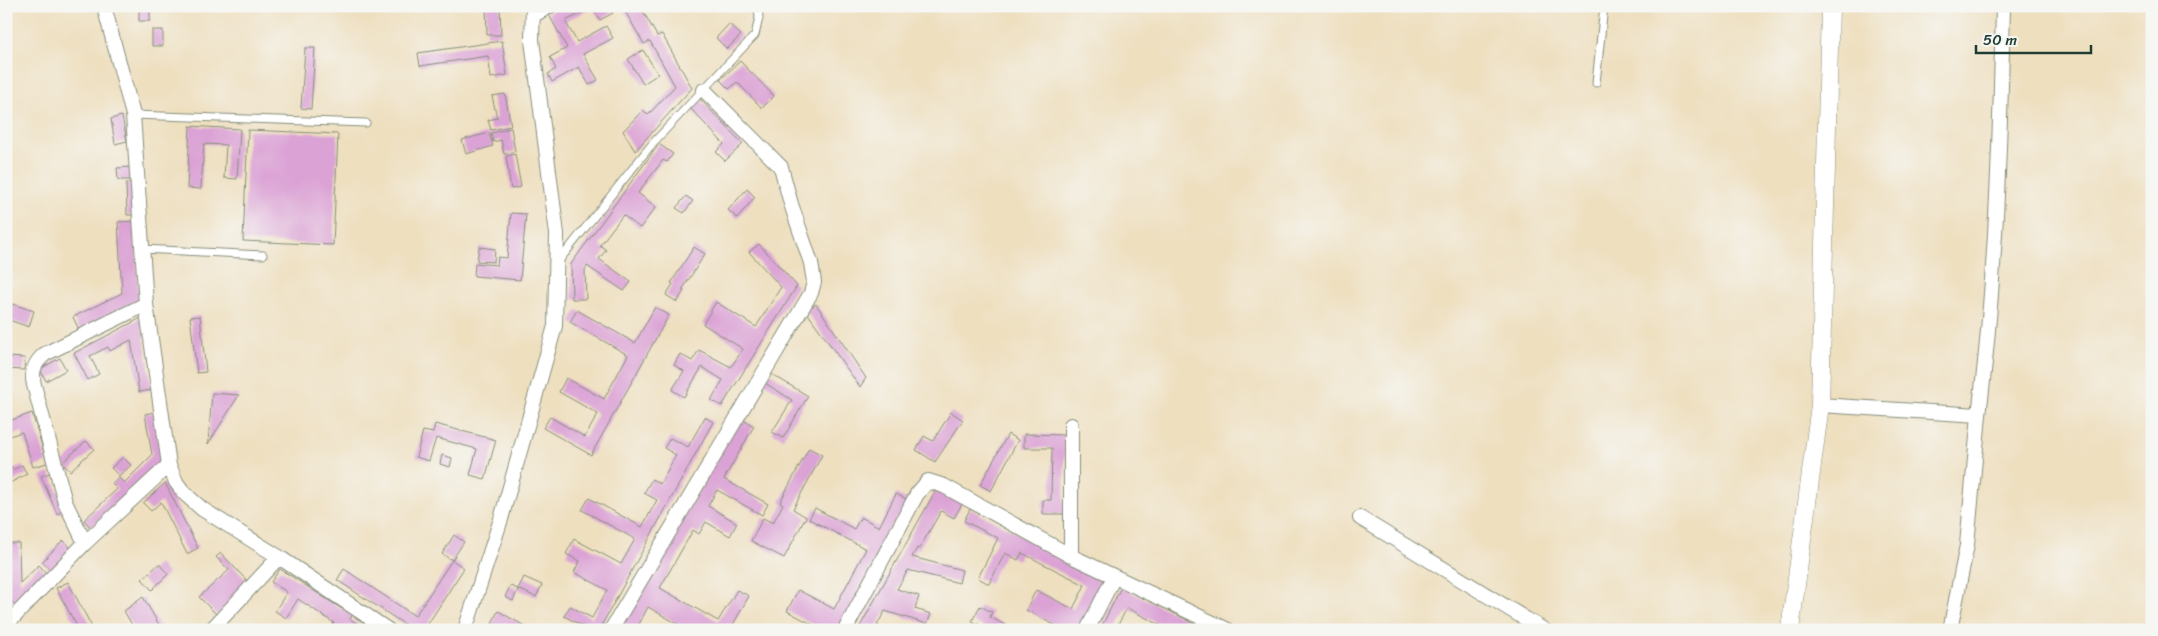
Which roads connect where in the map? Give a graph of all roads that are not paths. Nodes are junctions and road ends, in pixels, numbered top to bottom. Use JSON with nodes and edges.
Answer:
{"nodes":[{"id":1,"x":104,"y":6,"type":"edge"},
{"id":2,"x":550,"y":6,"type":"edge"},
{"id":3,"x":758,"y":6,"type":"edge"},
{"id":4,"x":1604,"y":6,"type":"edge"},
{"id":5,"x":1830,"y":6,"type":"edge"},
{"id":6,"x":2003,"y":6,"type":"edge"},
{"id":7,"x":534,"y":11,"type":"edge"},
{"id":8,"x":1596,"y":83,"type":"dead end"},
{"id":9,"x":704,"y":90,"type":"junction"},
{"id":10,"x":133,"y":115,"type":"junction"},
{"id":11,"x":366,"y":123,"type":"dead end"},
{"id":12,"x":142,"y":249,"type":"junction"},
{"id":13,"x":263,"y":255,"type":"dead end"},
{"id":14,"x":556,"y":264,"type":"junction"},
{"id":15,"x":146,"y":304,"type":"junction"},
{"id":16,"x":1820,"y":405,"type":"junction"},
{"id":17,"x":1979,"y":415,"type":"junction"},
{"id":18,"x":1071,"y":425,"type":"dead end"},
{"id":19,"x":169,"y":465,"type":"junction"},
{"id":20,"x":1360,"y":518,"type":"dead end"},
{"id":21,"x":85,"y":543,"type":"junction"},
{"id":22,"x":1071,"y":556,"type":"junction"},
{"id":23,"x":279,"y":557,"type":"junction"},
{"id":24,"x":1114,"y":577,"type":"junction"},
{"id":25,"x":6,"y":628,"type":"edge"},
{"id":26,"x":211,"y":630,"type":"edge"},
{"id":27,"x":388,"y":630,"type":"edge"},
{"id":28,"x":465,"y":630,"type":"edge"},
{"id":29,"x":611,"y":630,"type":"edge"},
{"id":30,"x":845,"y":630,"type":"edge"},
{"id":31,"x":1087,"y":630,"type":"edge"},
{"id":32,"x":1228,"y":630,"type":"edge"},
{"id":33,"x":1544,"y":630,"type":"edge"},
{"id":34,"x":1790,"y":630,"type":"edge"},
{"id":35,"x":1950,"y":630,"type":"edge"}],
"edges":[{"from":1,"to":10,"type":"street"},
{"from":2,"to":7,"type":"street"},
{"from":3,"to":9,"type":"lane"},
{"from":4,"to":8,"type":"lane"},
{"from":5,"to":16,"type":"street"},
{"from":6,"to":17,"type":"street"},
{"from":7,"to":14,"type":"street"},
{"from":9,"to":14,"type":"lane"},
{"from":9,"to":29,"type":"street"},
{"from":10,"to":11,"type":"lane"},
{"from":10,"to":12,"type":"street"},
{"from":12,"to":13,"type":"lane"},
{"from":12,"to":15,"type":"street"},
{"from":14,"to":28,"type":"street"},
{"from":15,"to":19,"type":"street"},
{"from":15,"to":21,"type":"street"},
{"from":16,"to":17,"type":"street"},
{"from":16,"to":34,"type":"street"},
{"from":17,"to":35,"type":"street"},
{"from":18,"to":22,"type":"street"},
{"from":19,"to":21,"type":"street"},
{"from":19,"to":23,"type":"street"},
{"from":20,"to":33,"type":"street"},
{"from":21,"to":25,"type":"street"},
{"from":22,"to":24,"type":"street"},
{"from":22,"to":30,"type":"street"},
{"from":23,"to":26,"type":"street"},
{"from":23,"to":27,"type":"street"},
{"from":24,"to":31,"type":"street"},
{"from":24,"to":32,"type":"street"}]}
